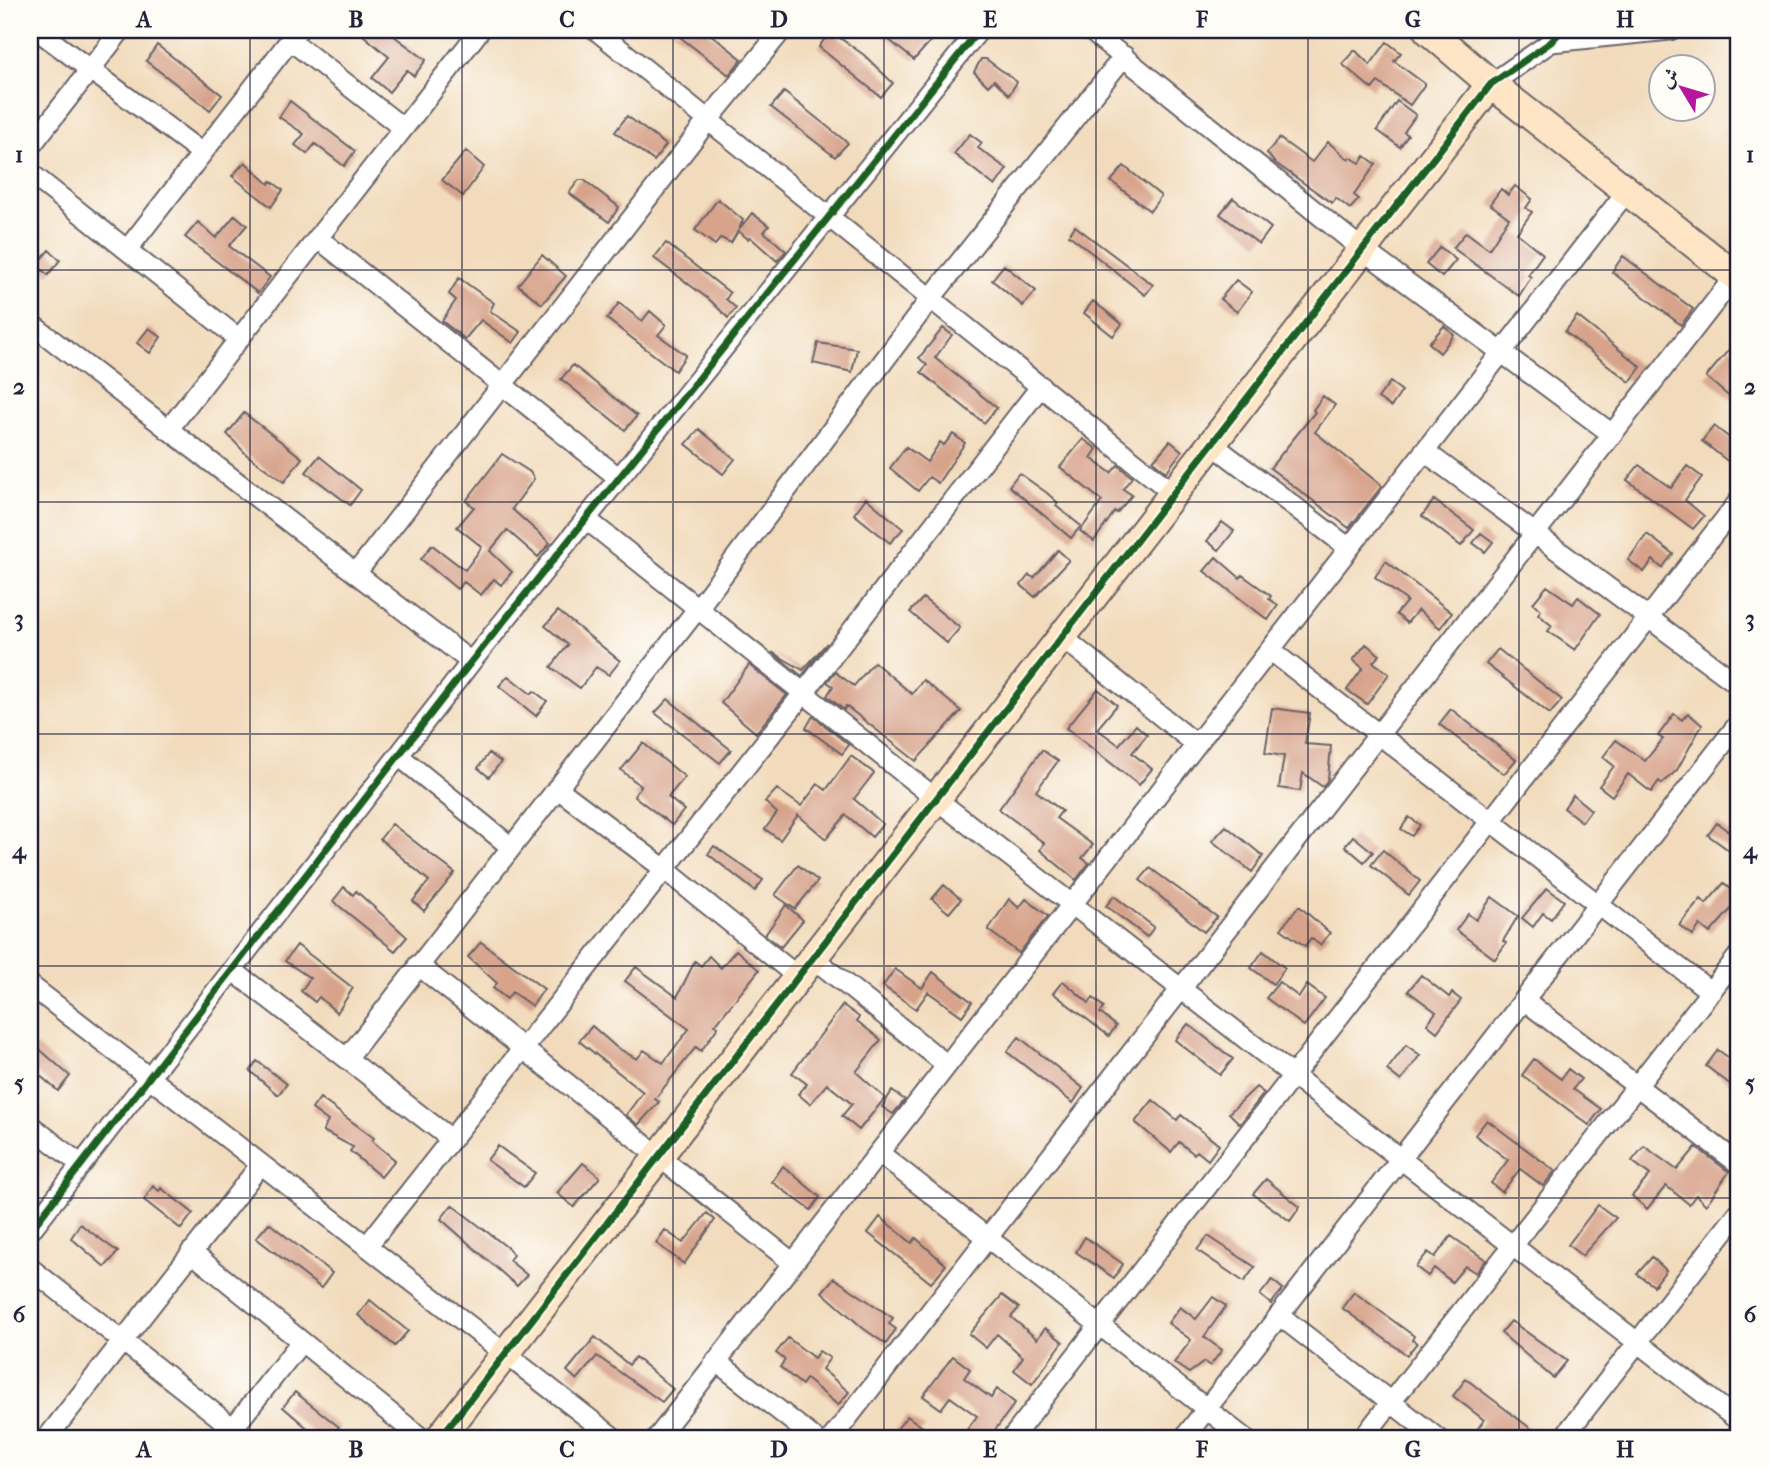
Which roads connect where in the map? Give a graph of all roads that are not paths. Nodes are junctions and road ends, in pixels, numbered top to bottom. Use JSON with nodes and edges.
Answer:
{"nodes":[{"id":1,"x":37,"y":30,"type":"edge"},
{"id":2,"x":121,"y":30,"type":"edge"},
{"id":3,"x":480,"y":30,"type":"edge"},
{"id":4,"x":596,"y":30,"type":"edge"},
{"id":5,"x":782,"y":30,"type":"edge"},
{"id":6,"x":979,"y":30,"type":"edge"},
{"id":7,"x":1090,"y":30,"type":"edge"},
{"id":8,"x":1428,"y":30,"type":"edge"},
{"id":9,"x":1670,"y":30,"type":"edge"},
{"id":10,"x":294,"y":35,"type":"edge"},
{"id":11,"x":1556,"y":36,"type":"edge"},
{"id":12,"x":1124,"y":56,"type":"junction"},
{"id":13,"x":90,"y":70,"type":"junction"},
{"id":14,"x":1491,"y":84,"type":"junction"},
{"id":15,"x":709,"y":119,"type":"junction"},
{"id":16,"x":403,"y":128,"type":"junction"},
{"id":17,"x":30,"y":148,"type":"edge"},
{"id":18,"x":202,"y":153,"type":"junction"},
{"id":19,"x":30,"y":173,"type":"edge"},
{"id":20,"x":1627,"y":191,"type":"junction"},
{"id":21,"x":830,"y":215,"type":"junction"},
{"id":22,"x":319,"y":239,"type":"junction"},
{"id":23,"x":127,"y":250,"type":"junction"},
{"id":24,"x":1363,"y":250,"type":"junction"},
{"id":25,"x":1737,"y":278,"type":"edge"},
{"id":26,"x":931,"y":298,"type":"junction"},
{"id":27,"x":30,"y":323,"type":"edge"},
{"id":28,"x":239,"y":339,"type":"junction"},
{"id":29,"x":1502,"y":351,"type":"junction"},
{"id":30,"x":502,"y":386,"type":"junction"},
{"id":31,"x":1041,"y":386,"type":"junction"},
{"id":32,"x":169,"y":430,"type":"junction"},
{"id":33,"x":1612,"y":434,"type":"junction"},
{"id":34,"x":1212,"y":444,"type":"junction"},
{"id":35,"x":1424,"y":451,"type":"junction"},
{"id":36,"x":619,"y":478,"type":"junction"},
{"id":37,"x":1173,"y":493,"type":"junction"},
{"id":38,"x":1739,"y":501,"type":"edge"},
{"id":39,"x":586,"y":519,"type":"junction"},
{"id":40,"x":1535,"y":533,"type":"junction"},
{"id":41,"x":1349,"y":548,"type":"junction"},
{"id":42,"x":356,"y":573,"type":"junction"},
{"id":43,"x":698,"y":608,"type":"junction"},
{"id":44,"x":1648,"y":618,"type":"junction"},
{"id":45,"x":1062,"y":637,"type":"junction"},
{"id":46,"x":1270,"y":650,"type":"junction"},
{"id":47,"x":471,"y":662,"type":"junction"},
{"id":48,"x":1739,"y":685,"type":"edge"},
{"id":49,"x":803,"y":694,"type":"junction"},
{"id":50,"x":1739,"y":723,"type":"edge"},
{"id":51,"x":1379,"y":734,"type":"junction"},
{"id":52,"x":1196,"y":744,"type":"junction"},
{"id":53,"x":399,"y":756,"type":"junction"},
{"id":54,"x":557,"y":788,"type":"junction"},
{"id":55,"x":936,"y":799,"type":"junction"},
{"id":56,"x":1491,"y":821,"type":"junction"},
{"id":57,"x":511,"y":847,"type":"junction"},
{"id":58,"x":663,"y":868,"type":"junction"},
{"id":59,"x":1072,"y":904,"type":"junction"},
{"id":60,"x":1598,"y":904,"type":"junction"},
{"id":61,"x":1739,"y":955,"type":"edge"},
{"id":62,"x":418,"y":965,"type":"junction"},
{"id":63,"x":805,"y":968,"type":"junction"},
{"id":64,"x":232,"y":970,"type":"junction"},
{"id":65,"x":30,"y":985,"type":"edge"},
{"id":66,"x":1181,"y":989,"type":"junction"},
{"id":67,"x":1711,"y":992,"type":"junction"},
{"id":68,"x":1524,"y":1000,"type":"junction"},
{"id":69,"x":523,"y":1048,"type":"junction"},
{"id":70,"x":348,"y":1057,"type":"junction"},
{"id":71,"x":947,"y":1065,"type":"junction"},
{"id":72,"x":1293,"y":1076,"type":"junction"},
{"id":73,"x":149,"y":1077,"type":"junction"},
{"id":74,"x":1637,"y":1086,"type":"junction"},
{"id":75,"x":30,"y":1125,"type":"edge"},
{"id":76,"x":451,"y":1139,"type":"junction"},
{"id":77,"x":879,"y":1153,"type":"junction"},
{"id":78,"x":657,"y":1158,"type":"junction"},
{"id":79,"x":1401,"y":1159,"type":"junction"},
{"id":80,"x":261,"y":1164,"type":"junction"},
{"id":81,"x":1739,"y":1164,"type":"edge"},
{"id":82,"x":81,"y":1165,"type":"junction"},
{"id":83,"x":1739,"y":1212,"type":"edge"},
{"id":84,"x":30,"y":1231,"type":"edge"},
{"id":85,"x":988,"y":1238,"type":"junction"},
{"id":86,"x":367,"y":1246,"type":"junction"},
{"id":87,"x":1513,"y":1246,"type":"junction"},
{"id":88,"x":191,"y":1252,"type":"junction"},
{"id":89,"x":793,"y":1264,"type":"junction"},
{"id":90,"x":30,"y":1268,"type":"edge"},
{"id":91,"x":1279,"y":1315,"type":"junction"},
{"id":92,"x":1100,"y":1325,"type":"junction"},
{"id":93,"x":123,"y":1340,"type":"junction"},
{"id":94,"x":302,"y":1342,"type":"junction"},
{"id":95,"x":1638,"y":1343,"type":"junction"},
{"id":96,"x":505,"y":1354,"type":"junction"},
{"id":97,"x":716,"y":1361,"type":"junction"},
{"id":98,"x":1391,"y":1403,"type":"junction"},
{"id":99,"x":1207,"y":1409,"type":"junction"},
{"id":100,"x":1739,"y":1420,"type":"edge"},
{"id":101,"x":229,"y":1433,"type":"edge"},
{"id":102,"x":47,"y":1438,"type":"edge"},
{"id":103,"x":421,"y":1438,"type":"edge"},
{"id":104,"x":440,"y":1438,"type":"edge"},
{"id":105,"x":614,"y":1438,"type":"edge"},
{"id":106,"x":657,"y":1438,"type":"edge"},
{"id":107,"x":814,"y":1438,"type":"edge"},
{"id":108,"x":832,"y":1438,"type":"edge"},
{"id":109,"x":1012,"y":1438,"type":"edge"},
{"id":110,"x":1184,"y":1438,"type":"edge"},
{"id":111,"x":1244,"y":1438,"type":"edge"},
{"id":112,"x":1363,"y":1438,"type":"edge"},
{"id":113,"x":1437,"y":1438,"type":"edge"},
{"id":114,"x":1563,"y":1438,"type":"edge"}],
"edges":[{"from":1,"to":13,"type":"street"},
{"from":2,"to":13,"type":"street"},
{"from":3,"to":16,"type":"street"},
{"from":4,"to":15,"type":"street"},
{"from":5,"to":15,"type":"street"},
{"from":6,"to":21,"type":"street"},
{"from":7,"to":12,"type":"street"},
{"from":8,"to":14,"type":"street"},
{"from":9,"to":11,"type":"street"},
{"from":10,"to":16,"type":"street"},
{"from":10,"to":18,"type":"street"},
{"from":11,"to":14,"type":"street"},
{"from":12,"to":24,"type":"street"},
{"from":12,"to":26,"type":"street"},
{"from":13,"to":17,"type":"street"},
{"from":13,"to":18,"type":"street"},
{"from":14,"to":20,"type":"street"},
{"from":14,"to":24,"type":"street"},
{"from":15,"to":21,"type":"street"},
{"from":15,"to":30,"type":"street"},
{"from":16,"to":22,"type":"street"},
{"from":18,"to":23,"type":"street"},
{"from":19,"to":23,"type":"street"},
{"from":20,"to":25,"type":"street"},
{"from":20,"to":29,"type":"street"},
{"from":21,"to":26,"type":"street"},
{"from":21,"to":36,"type":"street"},
{"from":22,"to":28,"type":"street"},
{"from":22,"to":30,"type":"street"},
{"from":23,"to":28,"type":"street"},
{"from":24,"to":29,"type":"street"},
{"from":24,"to":34,"type":"street"},
{"from":25,"to":33,"type":"street"},
{"from":26,"to":31,"type":"street"},
{"from":26,"to":43,"type":"street"},
{"from":27,"to":32,"type":"street"},
{"from":28,"to":32,"type":"street"},
{"from":29,"to":33,"type":"street"},
{"from":29,"to":35,"type":"street"},
{"from":30,"to":36,"type":"street"},
{"from":30,"to":42,"type":"street"},
{"from":31,"to":37,"type":"street"},
{"from":31,"to":49,"type":"street"},
{"from":32,"to":42,"type":"street"},
{"from":33,"to":40,"type":"street"},
{"from":34,"to":37,"type":"street"},
{"from":34,"to":41,"type":"street"},
{"from":35,"to":40,"type":"street"},
{"from":35,"to":41,"type":"street"},
{"from":36,"to":39,"type":"street"},
{"from":37,"to":45,"type":"street"},
{"from":38,"to":44,"type":"street"},
{"from":39,"to":43,"type":"street"},
{"from":39,"to":47,"type":"street"},
{"from":40,"to":44,"type":"street"},
{"from":40,"to":51,"type":"street"},
{"from":41,"to":46,"type":"street"},
{"from":42,"to":47,"type":"street"},
{"from":43,"to":49,"type":"street"},
{"from":43,"to":54,"type":"street"},
{"from":44,"to":48,"type":"street"},
{"from":44,"to":56,"type":"street"},
{"from":45,"to":52,"type":"street"},
{"from":45,"to":55,"type":"street"},
{"from":46,"to":51,"type":"street"},
{"from":46,"to":52,"type":"street"},
{"from":47,"to":53,"type":"street"},
{"from":49,"to":55,"type":"street"},
{"from":49,"to":58,"type":"street"},
{"from":50,"to":60,"type":"street"},
{"from":51,"to":56,"type":"street"},
{"from":51,"to":66,"type":"street"},
{"from":52,"to":59,"type":"street"},
{"from":53,"to":57,"type":"street"},
{"from":53,"to":64,"type":"street"},
{"from":54,"to":57,"type":"street"},
{"from":54,"to":58,"type":"street"},
{"from":55,"to":59,"type":"street"},
{"from":55,"to":63,"type":"street"},
{"from":56,"to":60,"type":"street"},
{"from":56,"to":72,"type":"street"},
{"from":57,"to":62,"type":"street"},
{"from":58,"to":63,"type":"street"},
{"from":58,"to":69,"type":"street"},
{"from":59,"to":66,"type":"street"},
{"from":59,"to":71,"type":"street"},
{"from":60,"to":67,"type":"street"},
{"from":60,"to":68,"type":"street"},
{"from":61,"to":67,"type":"street"},
{"from":62,"to":69,"type":"street"},
{"from":62,"to":70,"type":"street"},
{"from":63,"to":71,"type":"street"},
{"from":63,"to":78,"type":"street"},
{"from":64,"to":70,"type":"street"},
{"from":64,"to":73,"type":"street"},
{"from":65,"to":73,"type":"street"},
{"from":66,"to":72,"type":"street"},
{"from":66,"to":85,"type":"street"},
{"from":67,"to":74,"type":"street"},
{"from":68,"to":74,"type":"street"},
{"from":68,"to":79,"type":"street"},
{"from":69,"to":76,"type":"street"},
{"from":69,"to":78,"type":"street"},
{"from":70,"to":76,"type":"street"},
{"from":71,"to":77,"type":"street"},
{"from":72,"to":79,"type":"street"},
{"from":72,"to":92,"type":"street"},
{"from":73,"to":80,"type":"street"},
{"from":73,"to":82,"type":"street"},
{"from":74,"to":81,"type":"street"},
{"from":74,"to":87,"type":"street"},
{"from":75,"to":82,"type":"street"},
{"from":76,"to":86,"type":"street"},
{"from":77,"to":85,"type":"street"},
{"from":77,"to":89,"type":"street"},
{"from":78,"to":89,"type":"street"},
{"from":78,"to":96,"type":"street"},
{"from":79,"to":87,"type":"street"},
{"from":79,"to":91,"type":"street"},
{"from":80,"to":86,"type":"street"},
{"from":80,"to":88,"type":"street"},
{"from":82,"to":84,"type":"street"},
{"from":83,"to":95,"type":"street"},
{"from":85,"to":92,"type":"street"},
{"from":85,"to":108,"type":"street"},
{"from":86,"to":96,"type":"street"},
{"from":87,"to":95,"type":"street"},
{"from":87,"to":98,"type":"street"},
{"from":88,"to":93,"type":"street"},
{"from":88,"to":94,"type":"street"},
{"from":89,"to":97,"type":"street"},
{"from":90,"to":93,"type":"street"},
{"from":91,"to":98,"type":"street"},
{"from":91,"to":99,"type":"street"},
{"from":92,"to":99,"type":"street"},
{"from":92,"to":109,"type":"street"},
{"from":93,"to":101,"type":"street"},
{"from":93,"to":102,"type":"street"},
{"from":94,"to":101,"type":"street"},
{"from":94,"to":103,"type":"street"},
{"from":95,"to":100,"type":"street"},
{"from":95,"to":114,"type":"street"},
{"from":96,"to":104,"type":"street"},
{"from":96,"to":105,"type":"street"},
{"from":97,"to":106,"type":"street"},
{"from":97,"to":107,"type":"street"},
{"from":98,"to":112,"type":"street"},
{"from":98,"to":113,"type":"street"},
{"from":99,"to":110,"type":"street"},
{"from":99,"to":111,"type":"street"}]}
